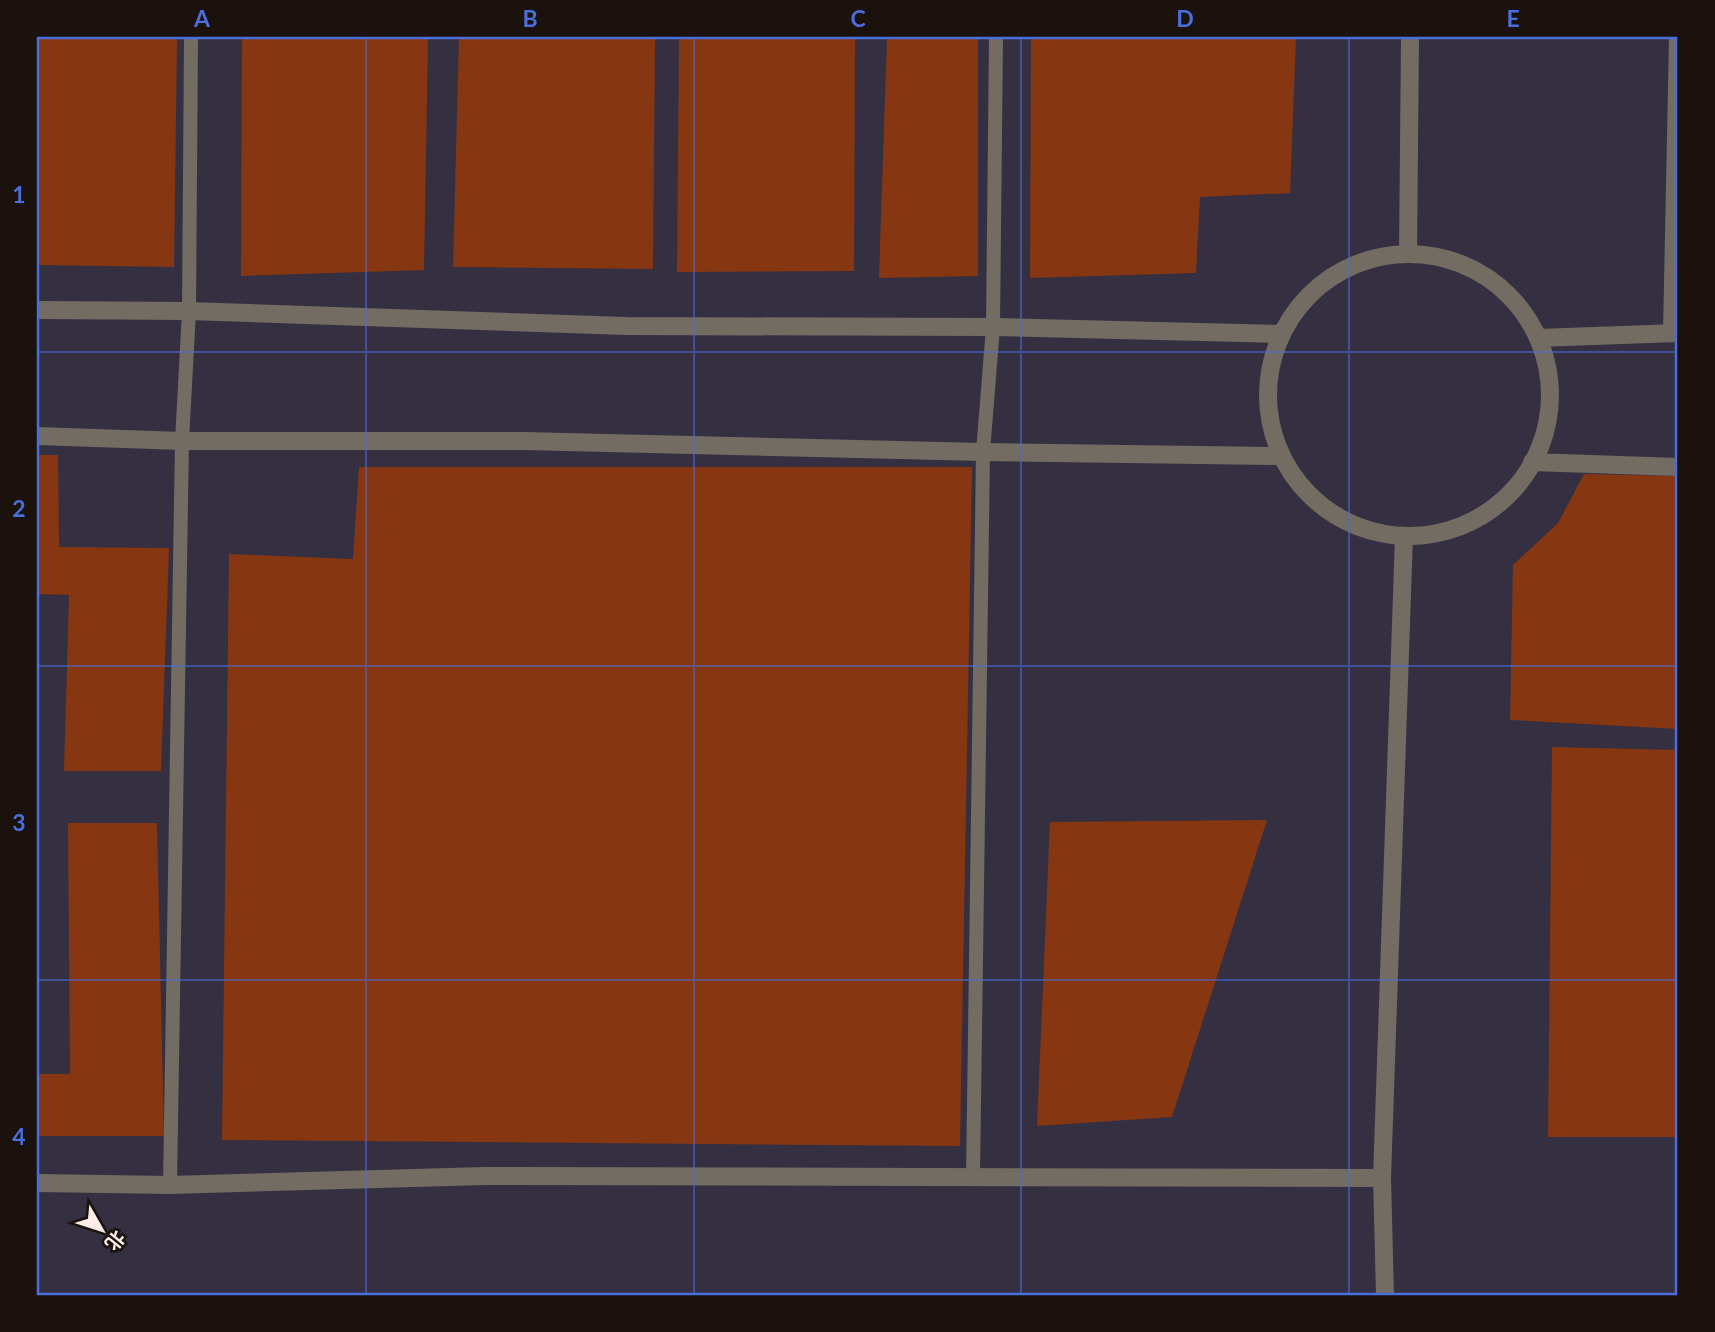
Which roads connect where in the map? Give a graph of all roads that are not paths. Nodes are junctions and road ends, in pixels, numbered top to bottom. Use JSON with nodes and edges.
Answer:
{"nodes":[{"id":1,"x":191,"y":37,"type":"edge"},
{"id":2,"x":996,"y":37,"type":"edge"},
{"id":3,"x":1410,"y":37,"type":"edge"},
{"id":4,"x":1676,"y":37,"type":"edge"},
{"id":5,"x":1408,"y":254,"type":"junction"},
{"id":6,"x":37,"y":310,"type":"edge"},
{"id":7,"x":189,"y":311,"type":"junction"},
{"id":8,"x":993,"y":327,"type":"junction"},
{"id":9,"x":1674,"y":333,"type":"edge"},
{"id":10,"x":1282,"y":334,"type":"junction"},
{"id":11,"x":1538,"y":338,"type":"junction"},
{"id":12,"x":37,"y":436,"type":"edge"},
{"id":13,"x":182,"y":441,"type":"junction"},
{"id":14,"x":983,"y":452,"type":"junction"},
{"id":15,"x":1281,"y":456,"type":"junction"},
{"id":16,"x":1532,"y":462,"type":"junction"},
{"id":17,"x":1678,"y":467,"type":"edge"},
{"id":18,"x":1404,"y":536,"type":"junction"},
{"id":19,"x":973,"y":1177,"type":"junction"},
{"id":20,"x":1382,"y":1178,"type":"junction"},
{"id":21,"x":37,"y":1183,"type":"edge"},
{"id":22,"x":170,"y":1185,"type":"junction"},
{"id":23,"x":1385,"y":1295,"type":"edge"}],
"edges":[{"from":1,"to":7,"type":"lane"},
{"from":2,"to":8,"type":"lane"},
{"from":3,"to":5,"type":"street"},
{"from":4,"to":9,"type":"lane"},
{"from":5,"to":10,"type":"street"},
{"from":5,"to":11,"type":"street"},
{"from":6,"to":7,"type":"street"},
{"from":7,"to":8,"type":"street"},
{"from":7,"to":13,"type":"lane"},
{"from":8,"to":10,"type":"street"},
{"from":8,"to":14,"type":"lane"},
{"from":9,"to":11,"type":"street"},
{"from":10,"to":15,"type":"street"},
{"from":11,"to":16,"type":"street"},
{"from":12,"to":13,"type":"street"},
{"from":13,"to":14,"type":"street"},
{"from":13,"to":22,"type":"lane"},
{"from":14,"to":15,"type":"street"},
{"from":14,"to":19,"type":"lane"},
{"from":15,"to":18,"type":"street"},
{"from":16,"to":17,"type":"street"},
{"from":16,"to":18,"type":"street"},
{"from":18,"to":20,"type":"street"},
{"from":19,"to":20,"type":"street"},
{"from":19,"to":22,"type":"street"},
{"from":20,"to":23,"type":"street"},
{"from":21,"to":22,"type":"street"}]}
